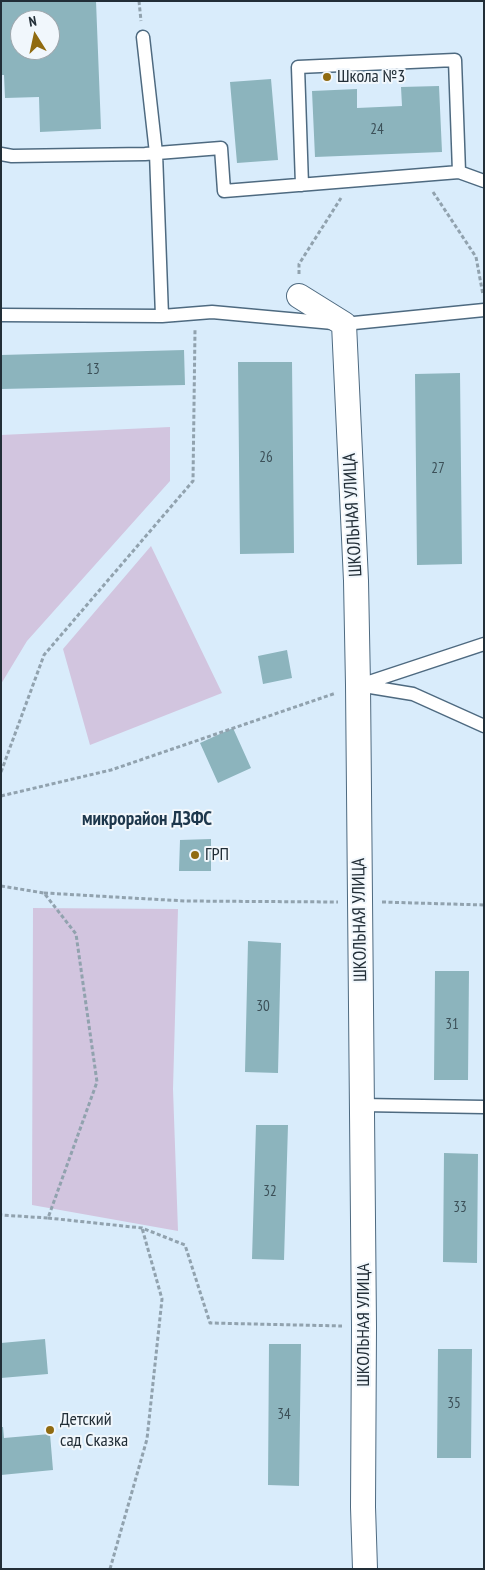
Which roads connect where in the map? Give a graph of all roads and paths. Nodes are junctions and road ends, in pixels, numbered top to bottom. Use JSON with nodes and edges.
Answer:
{"nodes":[{"id":1,"x":143,"y":37,"type":"dead end"},
{"id":2,"x":156,"y":153,"type":"junction"},
{"id":3,"x":1,"y":154,"type":"edge"},
{"id":4,"x":459,"y":172,"type":"junction"},
{"id":5,"x":421,"y":175,"type":"junction"},
{"id":6,"x":352,"y":180,"type":"junction"},
{"id":7,"x":484,"y":181,"type":"edge"},
{"id":8,"x":302,"y":184,"type":"junction"},
{"id":9,"x":298,"y":296,"type":"joint"},
{"id":10,"x":484,"y":300,"type":"edge"},
{"id":11,"x":484,"y":310,"type":"edge"},
{"id":12,"x":196,"y":314,"type":"junction"},
{"id":13,"x":1,"y":315,"type":"edge"},
{"id":14,"x":162,"y":316,"type":"junction"},
{"id":15,"x":344,"y":324,"type":"junction"},
{"id":16,"x":484,"y":644,"type":"edge"},
{"id":17,"x":358,"y":686,"type":"junction"},
{"id":18,"x":484,"y":726,"type":"edge"},
{"id":19,"x":1,"y":772,"type":"edge"},
{"id":20,"x":1,"y":796,"type":"edge"},
{"id":21,"x":1,"y":886,"type":"edge"},
{"id":22,"x":44,"y":893,"type":"junction"},
{"id":23,"x":360,"y":902,"type":"junction"},
{"id":24,"x":484,"y":904,"type":"edge"},
{"id":25,"x":362,"y":1104,"type":"junction"},
{"id":26,"x":484,"y":1107,"type":"edge"},
{"id":27,"x":1,"y":1215,"type":"edge"},
{"id":28,"x":48,"y":1218,"type":"junction"},
{"id":29,"x":142,"y":1228,"type":"junction"},
{"id":30,"x":364,"y":1327,"type":"junction"},
{"id":31,"x":110,"y":1569,"type":"edge"},
{"id":32,"x":365,"y":1569,"type":"edge"}],
"edges":[{"from":1,"to":2,"type":"lane"},
{"from":2,"to":3,"type":"lane"},
{"from":2,"to":8,"type":"lane"},
{"from":2,"to":14,"type":"lane"},
{"from":4,"to":5,"type":"lane"},
{"from":4,"to":7,"type":"lane"},
{"from":4,"to":8,"type":"lane"},
{"from":5,"to":6,"type":"lane"},
{"from":5,"to":10,"type":"path"},
{"from":6,"to":8,"type":"lane"},
{"from":6,"to":9,"type":"path"},
{"from":9,"to":15,"type":"street"},
{"from":11,"to":15,"type":"lane"},
{"from":12,"to":14,"type":"lane"},
{"from":12,"to":15,"type":"lane"},
{"from":12,"to":19,"type":"path"},
{"from":13,"to":14,"type":"lane"},
{"from":15,"to":17,"type":"street","name":"ШКОЛЬНАЯ УЛИЦА"},
{"from":16,"to":17,"type":"lane"},
{"from":17,"to":18,"type":"lane"},
{"from":17,"to":20,"type":"path"},
{"from":17,"to":23,"type":"street","name":"ШКОЛЬНАЯ УЛИЦА"},
{"from":21,"to":22,"type":"path"},
{"from":22,"to":23,"type":"path"},
{"from":22,"to":28,"type":"path"},
{"from":23,"to":24,"type":"path"},
{"from":23,"to":25,"type":"street","name":"ШКОЛЬНАЯ УЛИЦА"},
{"from":25,"to":26,"type":"lane"},
{"from":25,"to":30,"type":"street","name":"ШКОЛЬНАЯ УЛИЦА"},
{"from":27,"to":28,"type":"path"},
{"from":28,"to":29,"type":"path"},
{"from":29,"to":30,"type":"path"},
{"from":29,"to":31,"type":"path"},
{"from":30,"to":32,"type":"street","name":"ШКОЛЬНАЯ УЛИЦА"}]}
